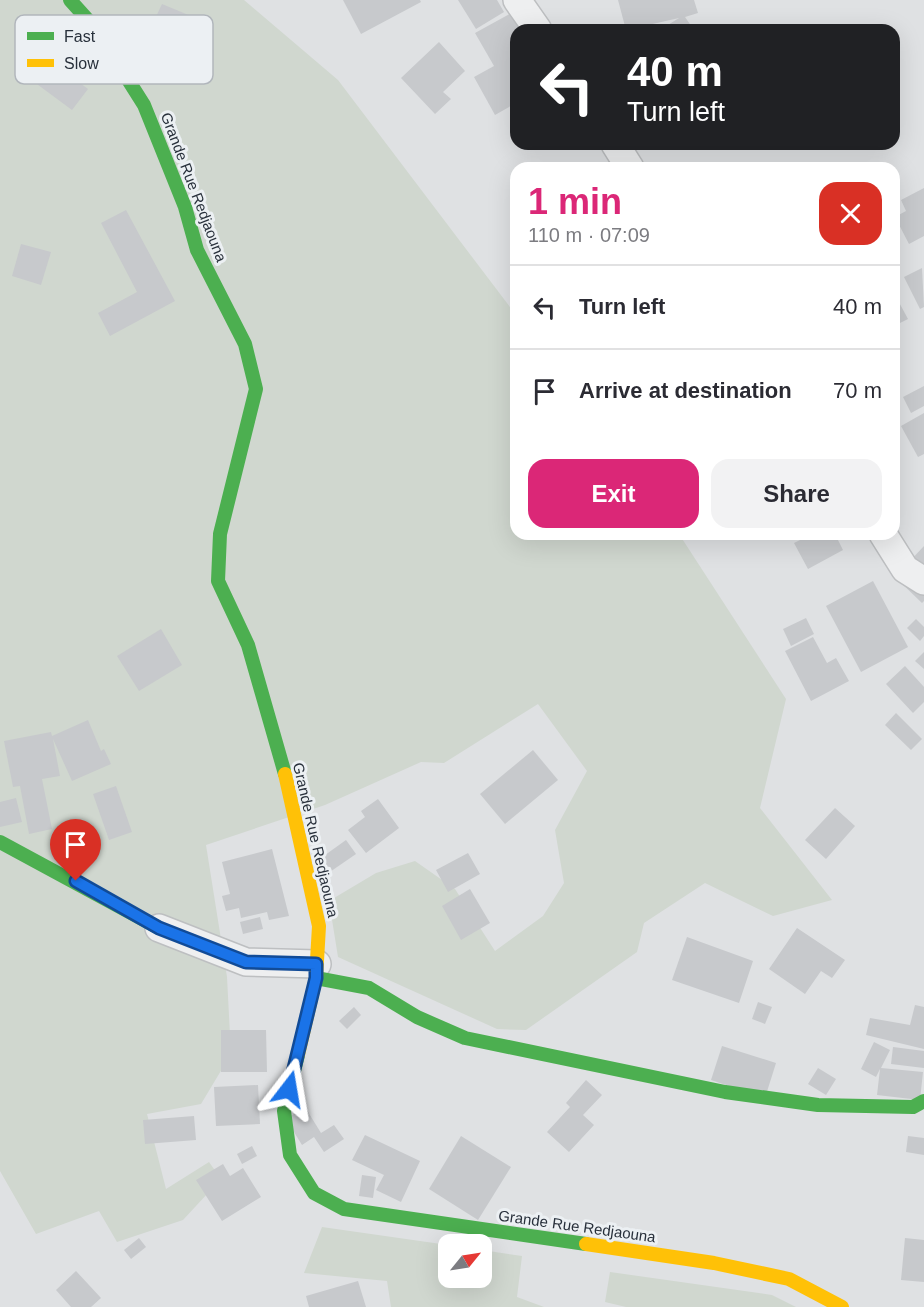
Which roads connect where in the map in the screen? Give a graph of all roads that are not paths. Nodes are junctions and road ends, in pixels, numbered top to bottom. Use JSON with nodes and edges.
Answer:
{"nodes":[{"id":1,"x":70,"y":0,"type":"edge"},
{"id":2,"x":517,"y":0,"type":"edge"},
{"id":3,"x":83,"y":15,"type":"edge"},
{"id":4,"x":534,"y":24,"type":"edge"},
{"id":5,"x":131,"y":84,"type":"edge"},
{"id":6,"x":886,"y":540,"type":"edge"},
{"id":7,"x":924,"y":580,"type":"edge"},
{"id":8,"x":0,"y":842,"type":"edge"},
{"id":9,"x":159,"y":928,"type":"joint"},
{"id":10,"x":316,"y":971,"type":"junction"},
{"id":11,"x":924,"y":1101,"type":"edge"},
{"id":12,"x":842,"y":1307,"type":"edge"}],
"edges":[{"from":1,"to":3,"type":"street","name":"Grande Rue Redjaouna"},
{"from":2,"to":4,"type":"street"},
{"from":5,"to":10,"type":"street","name":"Grande Rue Redjaouna"},
{"from":6,"to":7,"type":"street"},
{"from":8,"to":9,"type":"street"},
{"from":9,"to":10,"type":"street"},
{"from":10,"to":11,"type":"street"},
{"from":10,"to":12,"type":"street","name":"Grande Rue Redjaouna"}]}
